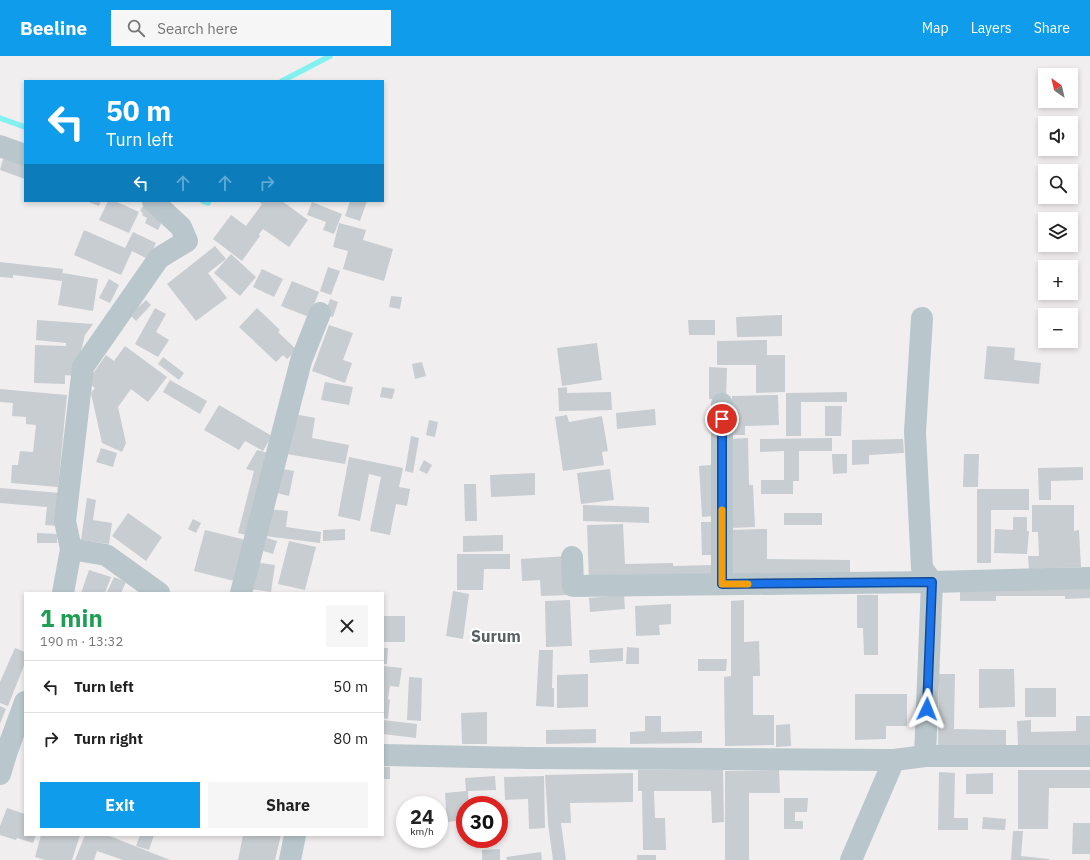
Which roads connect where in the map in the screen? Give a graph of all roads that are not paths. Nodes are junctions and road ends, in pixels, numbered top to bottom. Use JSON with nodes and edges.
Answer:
{"nodes":[{"id":1,"x":0,"y":146,"type":"edge"},
{"id":2,"x":24,"y":155,"type":"edge"},
{"id":3,"x":154,"y":202,"type":"edge"},
{"id":4,"x":320,"y":313,"type":"dead end"},
{"id":5,"x":922,"y":318,"type":"dead end"},
{"id":6,"x":722,"y":404,"type":"dead end"},
{"id":7,"x":71,"y":549,"type":"junction"},
{"id":8,"x":572,"y":557,"type":"dead end"},
{"id":9,"x":1090,"y":578,"type":"edge"},
{"id":10,"x":932,"y":582,"type":"junction"},
{"id":11,"x":722,"y":584,"type":"junction"},
{"id":12,"x":63,"y":592,"type":"edge"},
{"id":13,"x":158,"y":592,"type":"edge"},
{"id":14,"x":241,"y":592,"type":"edge"},
{"id":15,"x":24,"y":705,"type":"edge"},
{"id":16,"x":384,"y":755,"type":"edge"},
{"id":17,"x":925,"y":756,"type":"junction"},
{"id":18,"x":1090,"y":756,"type":"edge"},
{"id":19,"x":894,"y":760,"type":"junction"},
{"id":20,"x":0,"y":774,"type":"edge"},
{"id":21,"x":295,"y":836,"type":"edge"},
{"id":22,"x":290,"y":860,"type":"edge"},
{"id":23,"x":851,"y":860,"type":"edge"}],
"edges":[{"from":1,"to":2,"type":"street"},
{"from":3,"to":7,"type":"street"},
{"from":4,"to":14,"type":"street"},
{"from":5,"to":10,"type":"street"},
{"from":6,"to":11,"type":"street"},
{"from":7,"to":12,"type":"street"},
{"from":7,"to":13,"type":"street"},
{"from":8,"to":11,"type":"street"},
{"from":9,"to":10,"type":"street"},
{"from":10,"to":11,"type":"street"},
{"from":10,"to":17,"type":"street"},
{"from":15,"to":20,"type":"street"},
{"from":16,"to":19,"type":"street"},
{"from":17,"to":18,"type":"street"},
{"from":17,"to":19,"type":"street"},
{"from":19,"to":23,"type":"street"},
{"from":21,"to":22,"type":"street"}]}
